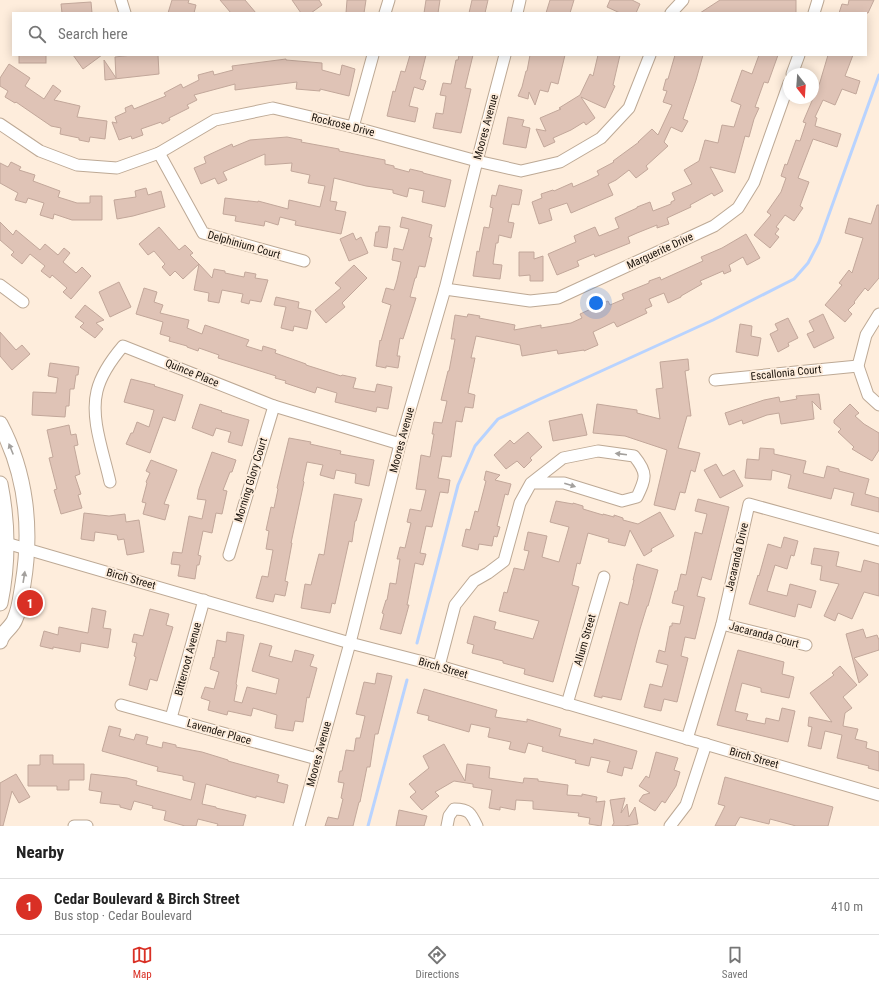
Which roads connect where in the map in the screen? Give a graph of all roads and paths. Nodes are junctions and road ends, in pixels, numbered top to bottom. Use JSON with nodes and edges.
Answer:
{"nodes":[{"id":1,"x":121,"y":0,"type":"edge"},
{"id":2,"x":389,"y":0,"type":"edge"},
{"id":3,"x":520,"y":0,"type":"edge"},
{"id":4,"x":683,"y":0,"type":"edge"},
{"id":5,"x":818,"y":0,"type":"edge"},
{"id":6,"x":125,"y":12,"type":"edge"},
{"id":7,"x":385,"y":12,"type":"edge"},
{"id":8,"x":516,"y":12,"type":"edge"},
{"id":9,"x":672,"y":12,"type":"edge"},
{"id":10,"x":814,"y":12,"type":"edge"},
{"id":11,"x":373,"y":56,"type":"edge"},
{"id":12,"x":505,"y":56,"type":"edge"},
{"id":13,"x":650,"y":56,"type":"edge"},
{"id":14,"x":799,"y":56,"type":"edge"},
{"id":15,"x":794,"y":68,"type":"edge"},
{"id":16,"x":783,"y":100,"type":"edge"},
{"id":17,"x":0,"y":124,"type":"edge"},
{"id":18,"x":353,"y":127,"type":"junction"},
{"id":19,"x":159,"y":153,"type":"junction"},
{"id":20,"x":477,"y":160,"type":"junction"},
{"id":21,"x":304,"y":261,"type":"dead end"},
{"id":22,"x":0,"y":285,"type":"edge"},
{"id":23,"x":445,"y":289,"type":"junction"},
{"id":24,"x":23,"y":302,"type":"dead end"},
{"id":25,"x":879,"y":314,"type":"edge"},
{"id":26,"x":858,"y":366,"type":"junction"},
{"id":27,"x":715,"y":380,"type":"dead end"},
{"id":28,"x":879,"y":405,"type":"edge"},
{"id":29,"x":274,"y":406,"type":"junction"},
{"id":30,"x":0,"y":424,"type":"edge"},
{"id":31,"x":400,"y":444,"type":"junction"},
{"id":32,"x":110,"y":482,"type":"dead end"},
{"id":33,"x":531,"y":482,"type":"junction"},
{"id":34,"x":0,"y":484,"type":"edge"},
{"id":35,"x":879,"y":540,"type":"edge"},
{"id":36,"x":6,"y":543,"type":"junction"},
{"id":37,"x":28,"y":549,"type":"junction"},
{"id":38,"x":229,"y":555,"type":"dead end"},
{"id":39,"x":604,"y":577,"type":"dead end"},
{"id":40,"x":204,"y":600,"type":"junction"},
{"id":41,"x":0,"y":603,"type":"edge"},
{"id":42,"x":722,"y":624,"type":"junction"},
{"id":43,"x":0,"y":637,"type":"edge"},
{"id":44,"x":350,"y":643,"type":"junction"},
{"id":45,"x":806,"y":646,"type":"dead end"},
{"id":46,"x":439,"y":666,"type":"junction"},
{"id":47,"x":567,"y":704,"type":"junction"},
{"id":48,"x":121,"y":705,"type":"dead end"},
{"id":49,"x":171,"y":718,"type":"junction"},
{"id":50,"x":687,"y":739,"type":"junction"},
{"id":51,"x":706,"y":744,"type":"junction"},
{"id":52,"x":317,"y":760,"type":"junction"},
{"id":53,"x":879,"y":795,"type":"edge"},
{"id":54,"x":74,"y":826,"type":"edge"},
{"id":55,"x":87,"y":826,"type":"edge"},
{"id":56,"x":299,"y":826,"type":"edge"},
{"id":57,"x":447,"y":826,"type":"edge"},
{"id":58,"x":477,"y":826,"type":"edge"},
{"id":59,"x":670,"y":826,"type":"edge"}],
"edges":[{"from":1,"to":6,"type":"street"},
{"from":2,"to":7,"type":"street"},
{"from":3,"to":8,"type":"street"},
{"from":4,"to":9,"type":"street"},
{"from":5,"to":10,"type":"street"},
{"from":11,"to":18,"type":"street"},
{"from":12,"to":20,"type":"street","name":"Moores Avenue"},
{"from":13,"to":20,"type":"street","name":"Rockrose Drive"},
{"from":14,"to":15,"type":"street"},
{"from":16,"to":23,"type":"street","name":"Marguerite Drive"},
{"from":17,"to":19,"type":"street","name":"Rockrose Drive"},
{"from":18,"to":19,"type":"street","name":"Rockrose Drive"},
{"from":18,"to":20,"type":"street","name":"Rockrose Drive"},
{"from":19,"to":21,"type":"street","name":"Delphinium Court"},
{"from":20,"to":23,"type":"street","name":"Moores Avenue"},
{"from":22,"to":24,"type":"street"},
{"from":23,"to":31,"type":"street","name":"Moores Avenue"},
{"from":25,"to":26,"type":"street"},
{"from":26,"to":27,"type":"street","name":"Escallonia Court"},
{"from":26,"to":28,"type":"street"},
{"from":29,"to":31,"type":"street","name":"Quince Place"},
{"from":29,"to":32,"type":"street","name":"Quince Place"},
{"from":29,"to":38,"type":"street","name":"Morning Glory Court"},
{"from":37,"to":30,"type":"main road","one_way":true},
{"from":31,"to":44,"type":"street","name":"Moores Avenue"},
{"from":33,"to":33,"type":"street","one_way":true},
{"from":33,"to":46,"type":"street"},
{"from":34,"to":36,"type":"main road"},
{"from":35,"to":42,"type":"street","name":"Jacaranda Drive"},
{"from":36,"to":37,"type":"street","name":"Birch Street"},
{"from":36,"to":41,"type":"main road"},
{"from":37,"to":40,"type":"street","name":"Birch Street"},
{"from":43,"to":37,"type":"main road","one_way":true},
{"from":39,"to":47,"type":"street","name":"Allum Street"},
{"from":40,"to":44,"type":"street","name":"Birch Street"},
{"from":40,"to":49,"type":"street","name":"Bitterroot Avenue"},
{"from":42,"to":45,"type":"street","name":"Jacaranda Court"},
{"from":42,"to":50,"type":"street","name":"Jacaranda Drive"},
{"from":44,"to":46,"type":"street","name":"Birch Street"},
{"from":44,"to":52,"type":"street","name":"Moores Avenue"},
{"from":46,"to":47,"type":"street","name":"Birch Street"},
{"from":47,"to":50,"type":"street","name":"Birch Street"},
{"from":48,"to":49,"type":"street","name":"Lavender Place"},
{"from":49,"to":52,"type":"street","name":"Lavender Place"},
{"from":50,"to":51,"type":"street","name":"Birch Street"},
{"from":51,"to":53,"type":"street","name":"Birch Street"},
{"from":51,"to":59,"type":"street"},
{"from":52,"to":56,"type":"street","name":"Moores Avenue"},
{"from":54,"to":55,"type":"street"},
{"from":57,"to":58,"type":"street"}]}
